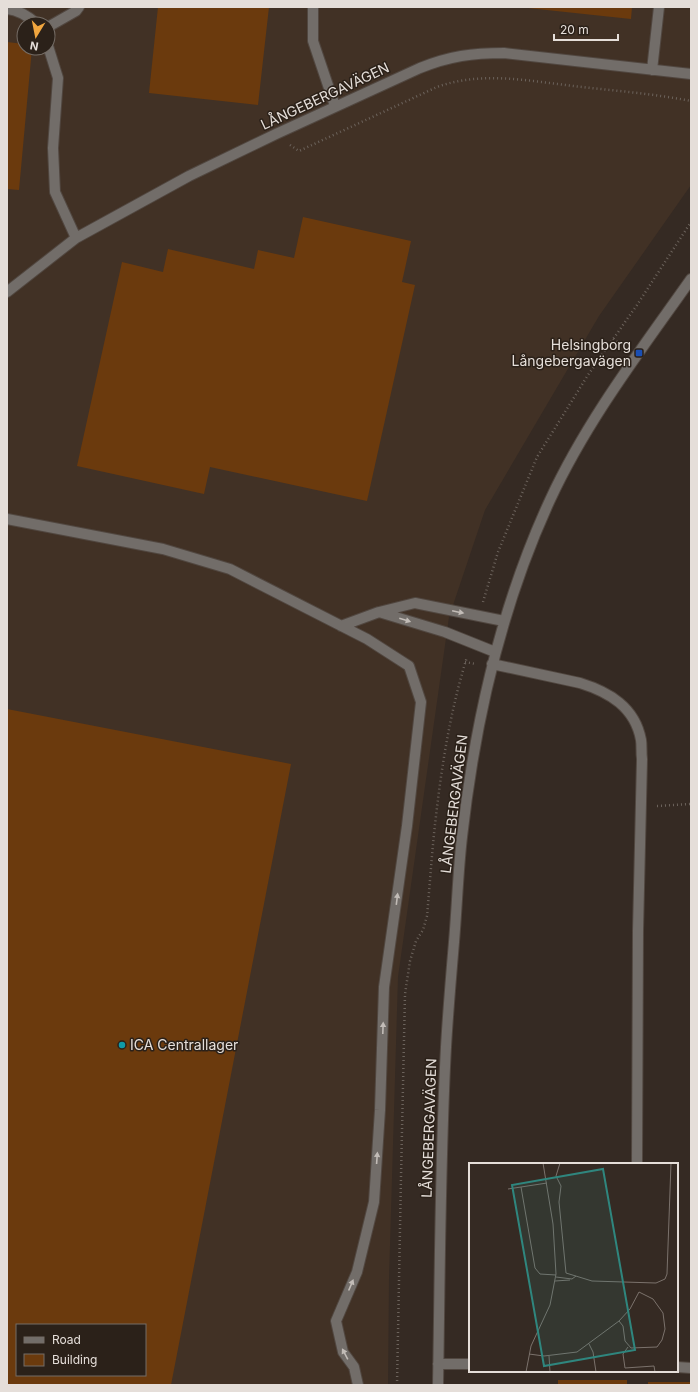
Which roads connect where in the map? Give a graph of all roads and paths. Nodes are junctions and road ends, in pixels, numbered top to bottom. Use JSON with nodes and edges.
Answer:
{"nodes":[{"id":1,"x":79,"y":7,"type":"edge"},
{"id":2,"x":313,"y":7,"type":"edge"},
{"id":3,"x":659,"y":7,"type":"edge"},
{"id":4,"x":7,"y":9,"type":"edge"},
{"id":5,"x":28,"y":16,"type":"edge"},
{"id":6,"x":56,"y":22,"type":"edge"},
{"id":7,"x":51,"y":56,"type":"edge"},
{"id":8,"x":652,"y":70,"type":"junction"},
{"id":9,"x":691,"y":74,"type":"edge"},
{"id":10,"x":691,"y":101,"type":"edge"},
{"id":11,"x":335,"y":106,"type":"junction"},
{"id":12,"x":276,"y":134,"type":"junction"},
{"id":13,"x":76,"y":238,"type":"junction"},
{"id":14,"x":691,"y":279,"type":"edge"},
{"id":15,"x":7,"y":292,"type":"edge"},
{"id":16,"x":613,"y":339,"type":"dead end"},
{"id":17,"x":619,"y":343,"type":"dead end"},
{"id":18,"x":7,"y":519,"type":"edge"},
{"id":19,"x":379,"y":612,"type":"junction"},
{"id":20,"x":504,"y":622,"type":"junction"},
{"id":21,"x":341,"y":626,"type":"junction"},
{"id":22,"x":495,"y":652,"type":"junction"},
{"id":23,"x":492,"y":664,"type":"junction"},
{"id":24,"x":691,"y":804,"type":"edge"},
{"id":25,"x":640,"y":808,"type":"junction"},
{"id":26,"x":637,"y":1163,"type":"edge"},
{"id":27,"x":438,"y":1364,"type":"junction"},
{"id":28,"x":469,"y":1364,"type":"edge"},
{"id":29,"x":678,"y":1367,"type":"edge"},
{"id":30,"x":691,"y":1368,"type":"edge"},
{"id":31,"x":358,"y":1385,"type":"edge"},
{"id":32,"x":438,"y":1385,"type":"edge"}],
"edges":[{"from":1,"to":6,"type":"street"},
{"from":2,"to":11,"type":"street"},
{"from":3,"to":8,"type":"street"},
{"from":4,"to":5,"type":"street"},
{"from":7,"to":13,"type":"street"},
{"from":8,"to":9,"type":"street","name":"LÅNGEBERGAVÄGEN"},
{"from":8,"to":11,"type":"street","name":"LÅNGEBERGAVÄGEN"},
{"from":10,"to":12,"type":"path"},
{"from":11,"to":12,"type":"street","name":"LÅNGEBERGAVÄGEN"},
{"from":12,"to":13,"type":"street","name":"LÅNGEBERGAVÄGEN"},
{"from":13,"to":15,"type":"street","name":"LÅNGEBERGAVÄGEN"},
{"from":14,"to":20,"type":"street","name":"LÅNGEBERGAVÄGEN"},
{"from":16,"to":17,"type":"path"},
{"from":18,"to":21,"type":"street"},
{"from":19,"to":20,"type":"street","one_way":true},
{"from":19,"to":21,"type":"street"},
{"from":19,"to":22,"type":"street","one_way":true},
{"from":20,"to":22,"type":"street","name":"LÅNGEBERGAVÄGEN"},
{"from":31,"to":21,"type":"street","one_way":true},
{"from":22,"to":23,"type":"street","name":"LÅNGEBERGAVÄGEN"},
{"from":23,"to":25,"type":"street"},
{"from":23,"to":27,"type":"street","name":"LÅNGEBERGAVÄGEN"},
{"from":24,"to":25,"type":"path"},
{"from":25,"to":26,"type":"street"},
{"from":27,"to":28,"type":"street"},
{"from":27,"to":32,"type":"street","name":"LÅNGEBERGAVÄGEN"},
{"from":29,"to":30,"type":"street"}]}
